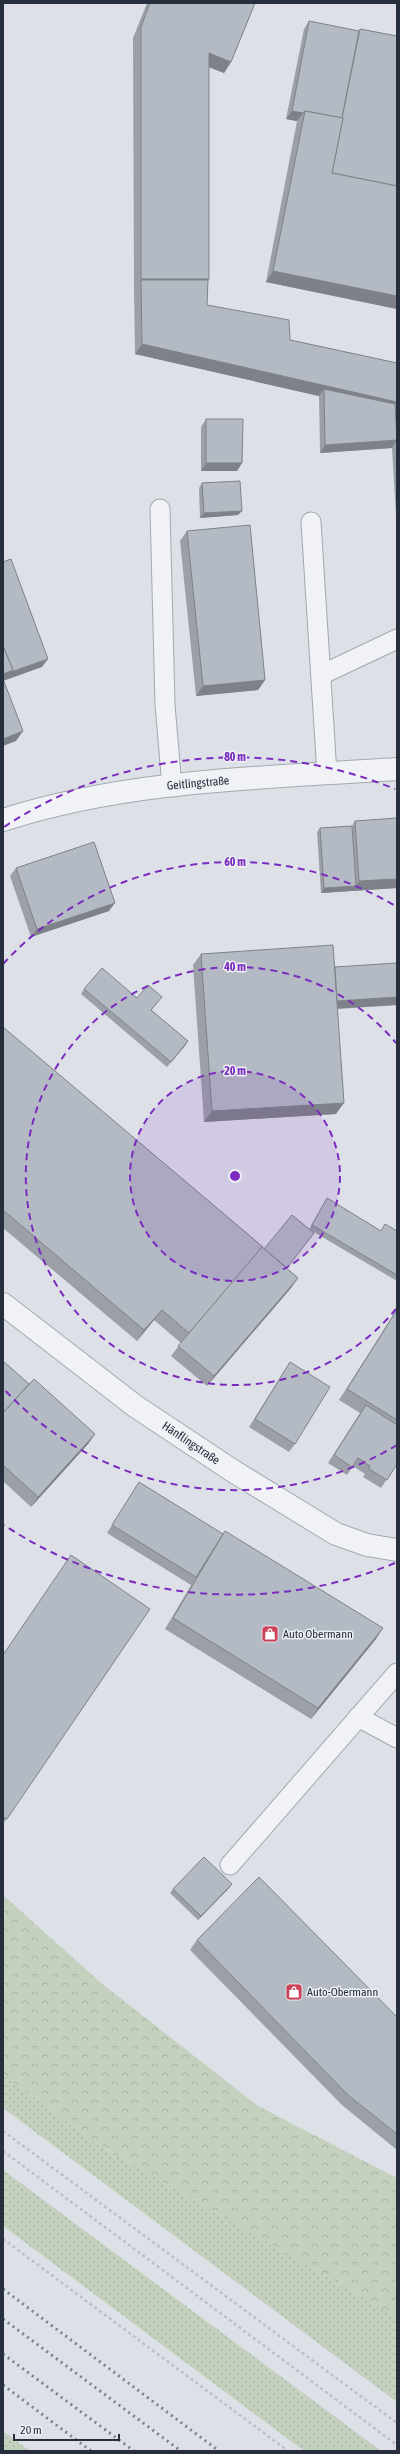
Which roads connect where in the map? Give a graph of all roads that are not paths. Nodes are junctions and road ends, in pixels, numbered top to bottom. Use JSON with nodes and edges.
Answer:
{"nodes":[{"id":1,"x":160,"y":509,"type":"dead end"},
{"id":2,"x":311,"y":522,"type":"dead end"},
{"id":3,"x":397,"y":639,"type":"edge"},
{"id":4,"x":321,"y":675,"type":"junction"},
{"id":5,"x":397,"y":769,"type":"edge"},
{"id":6,"x":327,"y":774,"type":"junction"},
{"id":7,"x":172,"y":786,"type":"junction"},
{"id":8,"x":3,"y":820,"type":"edge"},
{"id":9,"x":3,"y":1304,"type":"edge"},
{"id":10,"x":397,"y":1550,"type":"edge"},
{"id":11,"x":397,"y":1673,"type":"edge"},
{"id":12,"x":358,"y":1717,"type":"junction"},
{"id":13,"x":397,"y":1738,"type":"edge"},
{"id":14,"x":230,"y":1865,"type":"dead end"}],
"edges":[{"from":1,"to":7,"type":"lane"},
{"from":2,"to":4,"type":"lane"},
{"from":3,"to":4,"type":"lane"},
{"from":4,"to":6,"type":"lane"},
{"from":5,"to":6,"type":"street","name":"Geitlingstraße"},
{"from":6,"to":7,"type":"street","name":"Geitlingstraße"},
{"from":7,"to":8,"type":"street","name":"Geitlingstraße"},
{"from":9,"to":10,"type":"street","name":"Hänflingstraße"},
{"from":11,"to":12,"type":"lane"},
{"from":12,"to":13,"type":"lane"},
{"from":12,"to":14,"type":"lane"}]}
